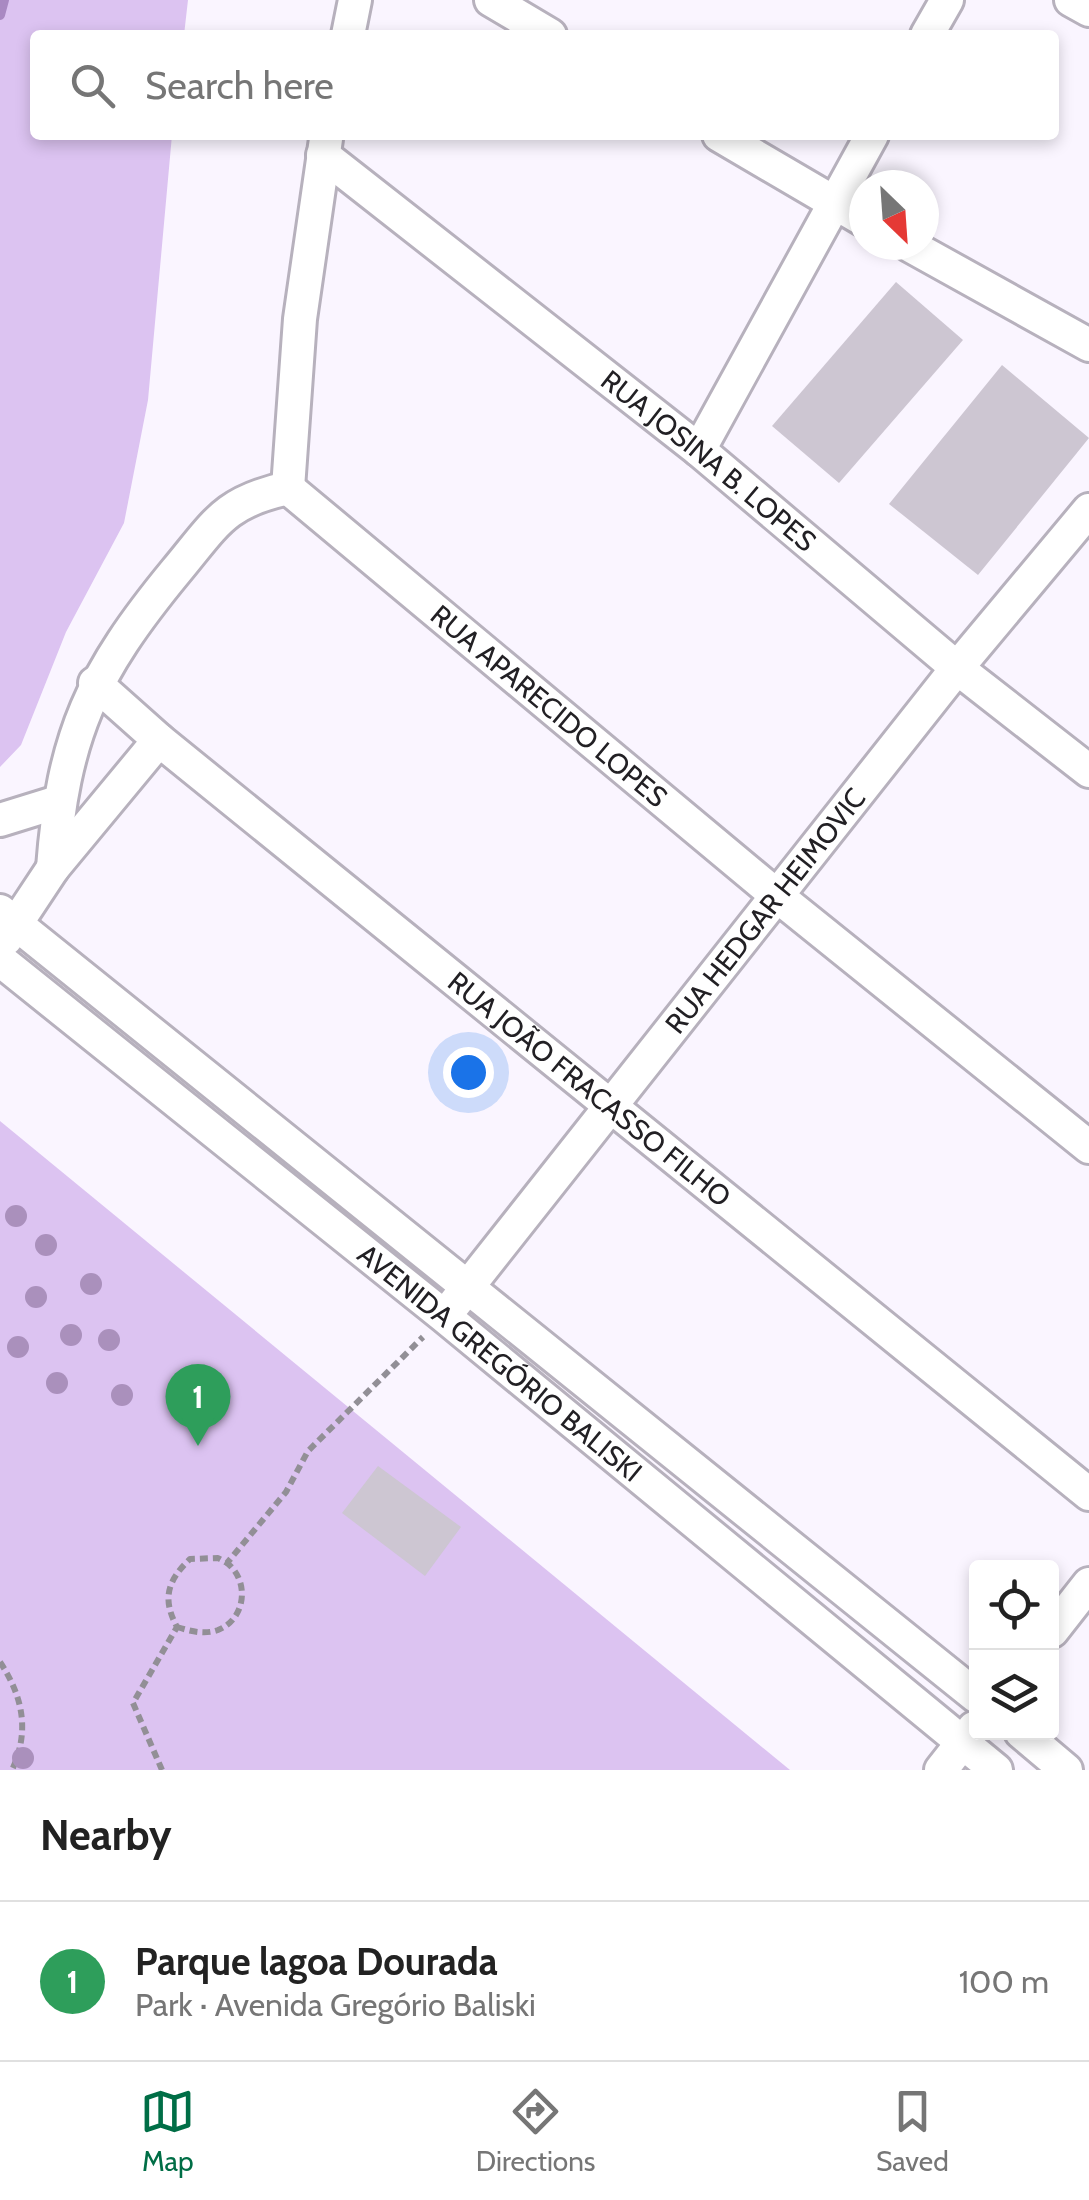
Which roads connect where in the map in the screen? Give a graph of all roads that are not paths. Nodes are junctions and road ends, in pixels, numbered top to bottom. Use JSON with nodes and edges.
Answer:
{"nodes":[{"id":1,"x":354,"y":0,"type":"edge"},
{"id":2,"x":490,"y":0,"type":"edge"},
{"id":3,"x":947,"y":0,"type":"edge"},
{"id":4,"x":1071,"y":0,"type":"edge"},
{"id":5,"x":1089,"y":10,"type":"edge"},
{"id":6,"x":349,"y":30,"type":"edge"},
{"id":7,"x":541,"y":30,"type":"edge"},
{"id":8,"x":930,"y":30,"type":"edge"},
{"id":9,"x":727,"y":140,"type":"edge"},
{"id":10,"x":869,"y":140,"type":"edge"},
{"id":11,"x":325,"y":145,"type":"edge"},
{"id":12,"x":834,"y":203,"type":"junction"},
{"id":13,"x":849,"y":212,"type":"edge"},
{"id":14,"x":936,"y":260,"type":"edge"},
{"id":15,"x":1089,"y":344,"type":"edge"},
{"id":16,"x":699,"y":450,"type":"junction"},
{"id":17,"x":288,"y":488,"type":"junction"},
{"id":18,"x":1089,"y":510,"type":"edge"},
{"id":19,"x":957,"y":668,"type":"junction"},
{"id":20,"x":95,"y":683,"type":"junction"},
{"id":21,"x":159,"y":740,"type":"junction"},
{"id":22,"x":1089,"y":771,"type":"edge"},
{"id":23,"x":58,"y":802,"type":"junction"},
{"id":24,"x":0,"y":820,"type":"edge"},
{"id":25,"x":52,"y":868,"type":"junction"},
{"id":26,"x":776,"y":896,"type":"junction"},
{"id":27,"x":6,"y":927,"type":"edge"},
{"id":28,"x":0,"y":960,"type":"edge"},
{"id":29,"x":608,"y":1107,"type":"junction"},
{"id":30,"x":1089,"y":1147,"type":"edge"},
{"id":31,"x":467,"y":1287,"type":"junction"},
{"id":32,"x":444,"y":1316,"type":"junction"},
{"id":33,"x":1089,"y":1494,"type":"edge"},
{"id":34,"x":1089,"y":1584,"type":"edge"},
{"id":35,"x":1059,"y":1622,"type":"edge"},
{"id":36,"x":969,"y":1690,"type":"edge"},
{"id":37,"x":969,"y":1732,"type":"edge"},
{"id":38,"x":969,"y":1734,"type":"edge"},
{"id":39,"x":975,"y":1740,"type":"edge"},
{"id":40,"x":1030,"y":1740,"type":"edge"},
{"id":41,"x":942,"y":1770,"type":"edge"},
{"id":42,"x":996,"y":1770,"type":"edge"},
{"id":43,"x":1066,"y":1770,"type":"edge"}],
"edges":[{"from":1,"to":6,"type":"street"},
{"from":2,"to":7,"type":"street"},
{"from":3,"to":8,"type":"street"},
{"from":4,"to":5,"type":"street"},
{"from":9,"to":12,"type":"street"},
{"from":10,"to":12,"type":"street"},
{"from":11,"to":16,"type":"street","name":"RUA JOSINA B. LOPES"},
{"from":11,"to":17,"type":"street"},
{"from":12,"to":13,"type":"street"},
{"from":12,"to":16,"type":"street"},
{"from":14,"to":15,"type":"street"},
{"from":16,"to":19,"type":"street","name":"RUA JOSINA B. LOPES"},
{"from":17,"to":20,"type":"street"},
{"from":17,"to":26,"type":"street","name":"RUA APARECIDO LOPES"},
{"from":18,"to":19,"type":"street","name":"RUA HEDGAR HEIMOVIC"},
{"from":19,"to":22,"type":"street","name":"RUA JOSINA B. LOPES"},
{"from":19,"to":26,"type":"street","name":"RUA HEDGAR HEIMOVIC"},
{"from":20,"to":21,"type":"street","name":"RUA JOÃO FRACASSO FILHO"},
{"from":20,"to":23,"type":"street"},
{"from":21,"to":25,"type":"street"},
{"from":21,"to":29,"type":"street","name":"RUA JOÃO FRACASSO FILHO"},
{"from":23,"to":24,"type":"street"},
{"from":23,"to":25,"type":"street"},
{"from":25,"to":27,"type":"street"},
{"from":26,"to":29,"type":"street","name":"RUA HEDGAR HEIMOVIC"},
{"from":26,"to":30,"type":"street","name":"RUA APARECIDO LOPES"},
{"from":27,"to":31,"type":"street","name":"AVENIDA GREGÓRIO BALISKI"},
{"from":28,"to":32,"type":"street","name":"AVENIDA GREGÓRIO BALISKI"},
{"from":29,"to":31,"type":"street","name":"RUA HEDGAR HEIMOVIC"},
{"from":29,"to":33,"type":"street","name":"RUA JOÃO FRACASSO FILHO"},
{"from":31,"to":32,"type":"street","name":"RUA HEDGAR HEIMOVIC"},
{"from":31,"to":36,"type":"street","name":"AVENIDA GREGÓRIO BALISKI"},
{"from":32,"to":37,"type":"street","name":"AVENIDA GREGÓRIO BALISKI"},
{"from":34,"to":35,"type":"street"},
{"from":38,"to":41,"type":"street"},
{"from":39,"to":42,"type":"street","name":"AVENIDA GREGÓRIO BALISKI"},
{"from":40,"to":43,"type":"street"}]}
